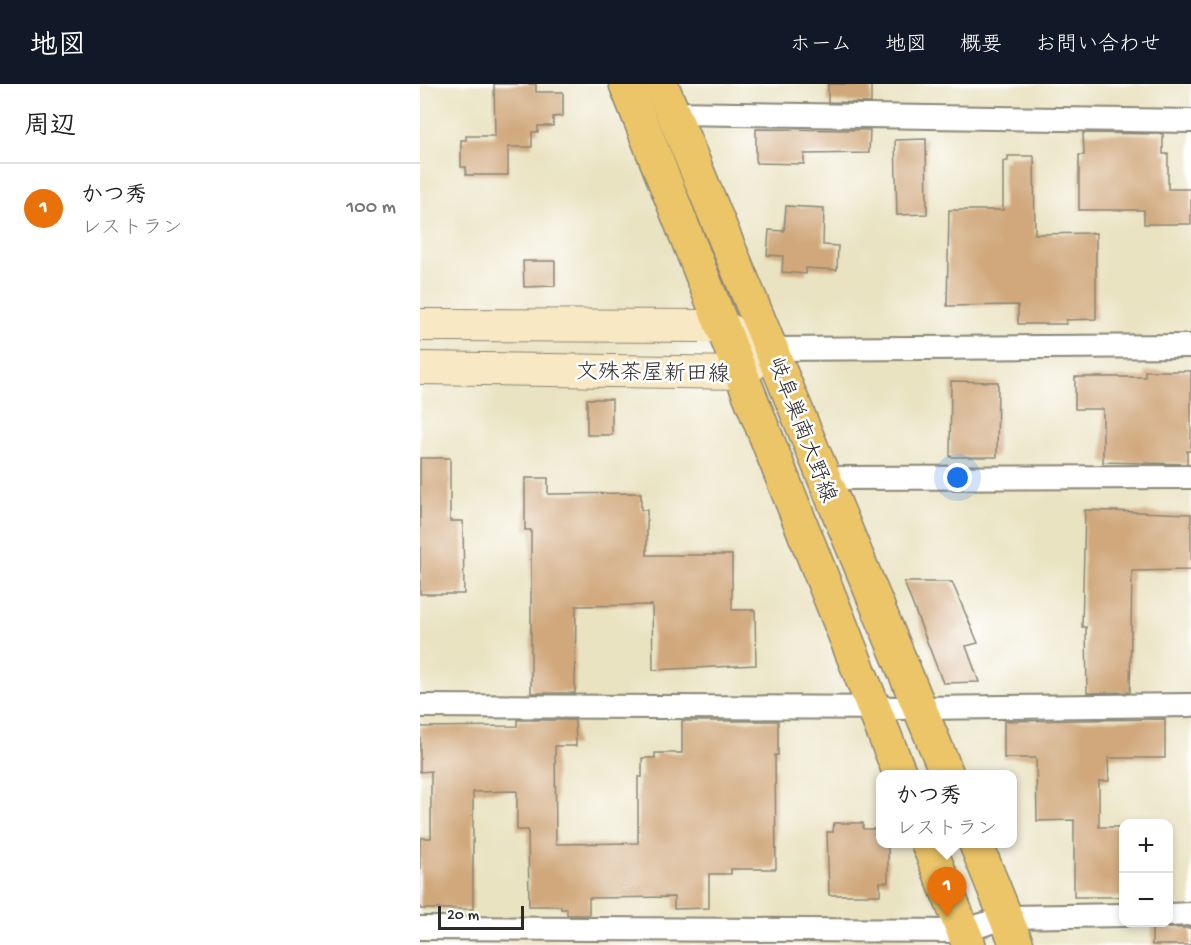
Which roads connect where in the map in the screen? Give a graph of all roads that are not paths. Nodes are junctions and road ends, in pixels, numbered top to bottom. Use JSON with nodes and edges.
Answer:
{"nodes":[{"id":1,"x":626,"y":84,"type":"edge"},
{"id":2,"x":667,"y":99,"type":"edge"},
{"id":3,"x":1191,"y":121,"type":"edge"},
{"id":4,"x":420,"y":325,"type":"edge"},
{"id":5,"x":720,"y":326,"type":"junction"},
{"id":6,"x":1191,"y":346,"type":"edge"},
{"id":7,"x":773,"y":350,"type":"junction"},
{"id":8,"x":420,"y":368,"type":"edge"},
{"id":9,"x":741,"y":373,"type":"junction"},
{"id":10,"x":1191,"y":477,"type":"edge"},
{"id":11,"x":822,"y":478,"type":"junction"},
{"id":12,"x":1191,"y":705,"type":"edge"},
{"id":13,"x":420,"y":706,"type":"edge"},
{"id":14,"x":873,"y":708,"type":"junction"},
{"id":15,"x":919,"y":708,"type":"junction"},
{"id":16,"x":898,"y":770,"type":"edge"},
{"id":17,"x":945,"y":770,"type":"edge"},
{"id":18,"x":930,"y":848,"type":"edge"},
{"id":19,"x":978,"y":848,"type":"edge"},
{"id":20,"x":1191,"y":914,"type":"edge"},
{"id":21,"x":1173,"y":915,"type":"edge"},
{"id":22,"x":1119,"y":916,"type":"edge"},
{"id":23,"x":420,"y":928,"type":"edge"},
{"id":24,"x":1012,"y":931,"type":"edge"},
{"id":25,"x":966,"y":938,"type":"edge"}],
"edges":[{"from":1,"to":5,"type":"main road","name":"岐阜巣南大野線"},
{"from":2,"to":3,"type":"street"},
{"from":2,"to":7,"type":"main road","name":"岐阜巣南大野線"},
{"from":4,"to":5,"type":"main road","name":"文殊茶屋新田線"},
{"from":5,"to":7,"type":"main road","name":"文殊茶屋新田線"},
{"from":5,"to":9,"type":"main road","name":"岐阜巣南大野線"},
{"from":6,"to":7,"type":"street"},
{"from":7,"to":9,"type":"main road","name":"文殊茶屋新田線"},
{"from":7,"to":11,"type":"main road","name":"岐阜巣南大野線"},
{"from":8,"to":9,"type":"main road","name":"文殊茶屋新田線"},
{"from":9,"to":14,"type":"main road","name":"岐阜巣南大野線"},
{"from":10,"to":11,"type":"street"},
{"from":11,"to":15,"type":"main road","name":"岐阜巣南大野線"},
{"from":12,"to":15,"type":"street"},
{"from":13,"to":14,"type":"street"},
{"from":14,"to":15,"type":"street"},
{"from":14,"to":16,"type":"main road","name":"岐阜巣南大野線"},
{"from":15,"to":17,"type":"main road","name":"岐阜巣南大野線"},
{"from":18,"to":25,"type":"main road"},
{"from":19,"to":24,"type":"main road"},
{"from":20,"to":21,"type":"street"},
{"from":22,"to":24,"type":"street"},
{"from":23,"to":25,"type":"street"},
{"from":24,"to":25,"type":"street"}]}
